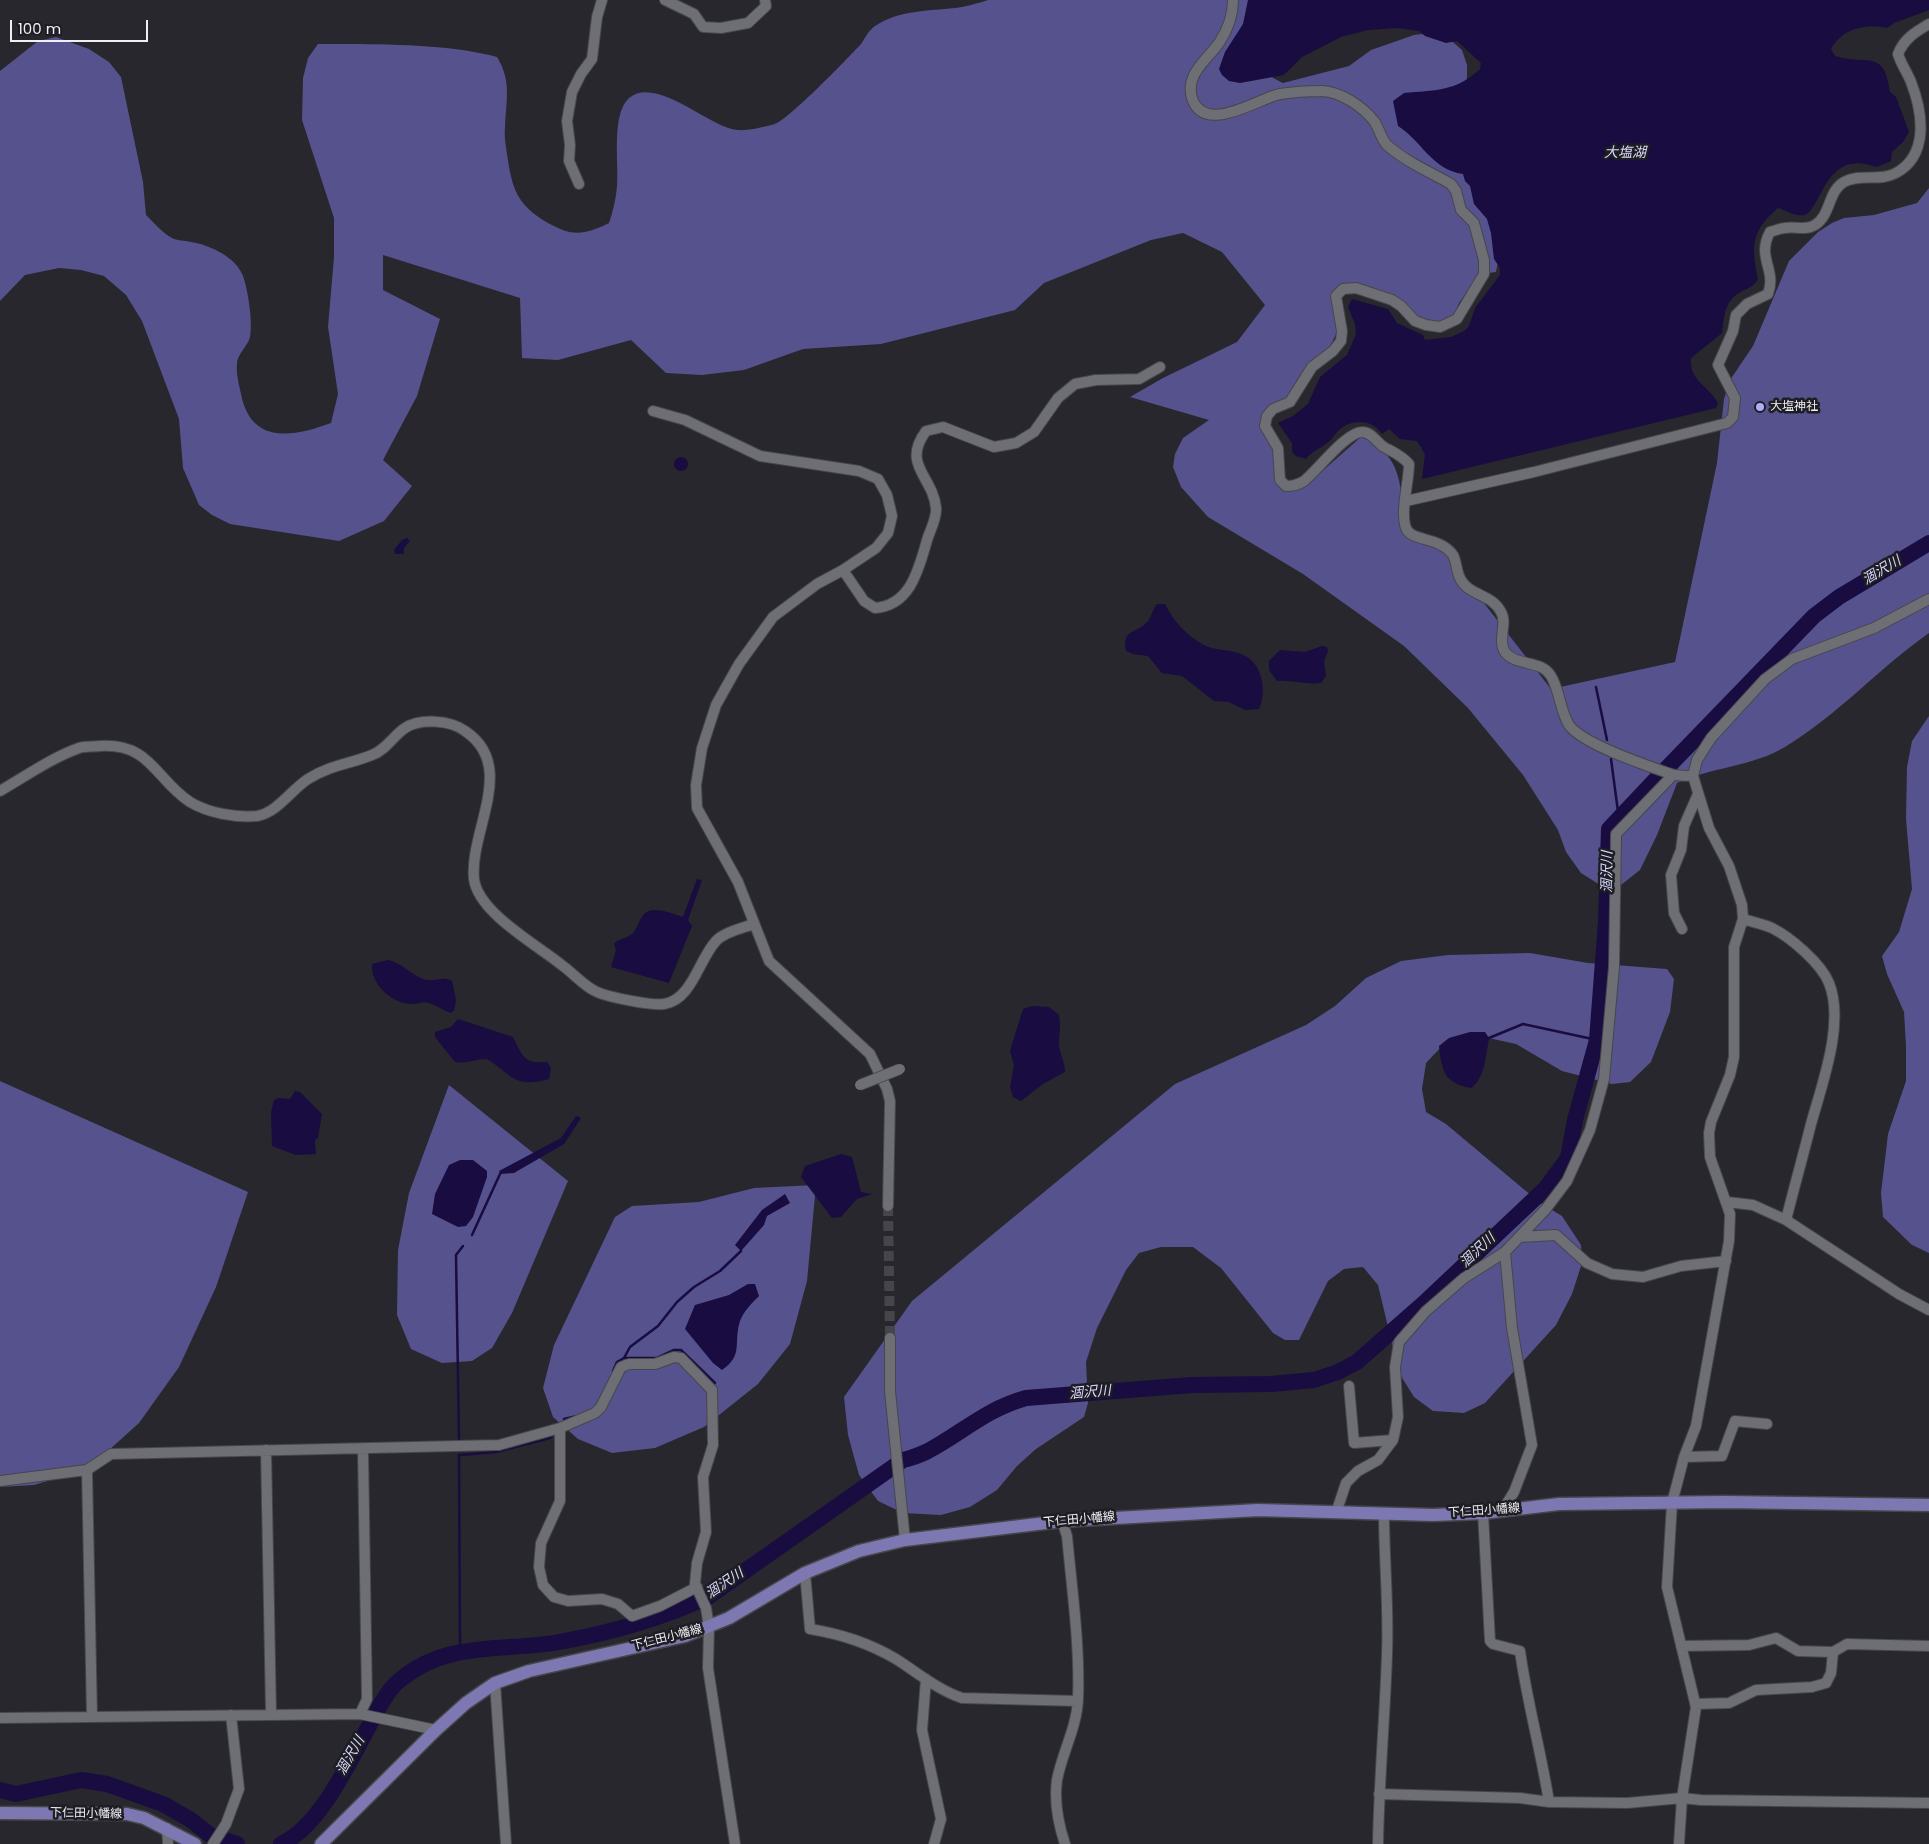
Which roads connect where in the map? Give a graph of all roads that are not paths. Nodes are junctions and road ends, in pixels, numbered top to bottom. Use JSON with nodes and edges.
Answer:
{"nodes":[{"id":1,"x":602,"y":0,"type":"edge"},
{"id":2,"x":665,"y":0,"type":"edge"},
{"id":3,"x":765,"y":0,"type":"edge"},
{"id":4,"x":1233,"y":0,"type":"edge"},
{"id":5,"x":1929,"y":24,"type":"edge"},
{"id":6,"x":579,"y":184,"type":"dead end"},
{"id":7,"x":1160,"y":367,"type":"dead end"},
{"id":8,"x":653,"y":411,"type":"dead end"},
{"id":9,"x":1406,"y":501,"type":"junction"},
{"id":10,"x":843,"y":570,"type":"junction"},
{"id":11,"x":1929,"y":598,"type":"edge"},
{"id":12,"x":1673,"y":774,"type":"junction"},
{"id":13,"x":1693,"y":776,"type":"junction"},
{"id":14,"x":0,"y":791,"type":"edge"},
{"id":15,"x":1698,"y":794,"type":"junction"},
{"id":16,"x":1743,"y":920,"type":"junction"},
{"id":17,"x":754,"y":924,"type":"junction"},
{"id":18,"x":1682,"y":929,"type":"dead end"},
{"id":19,"x":900,"y":1069,"type":"dead end"},
{"id":20,"x":860,"y":1085,"type":"dead end"},
{"id":21,"x":1727,"y":1202,"type":"junction"},
{"id":22,"x":888,"y":1206,"type":"tunnel mouth"},
{"id":23,"x":1786,"y":1220,"type":"junction"},
{"id":24,"x":1519,"y":1237,"type":"junction"},
{"id":25,"x":1505,"y":1252,"type":"junction"},
{"id":26,"x":1726,"y":1261,"type":"junction"},
{"id":27,"x":1929,"y":1310,"type":"edge"},
{"id":28,"x":890,"y":1338,"type":"tunnel mouth"},
{"id":29,"x":1349,"y":1386,"type":"dead end"},
{"id":30,"x":1767,"y":1424,"type":"dead end"},
{"id":31,"x":560,"y":1428,"type":"junction"},
{"id":32,"x":1393,"y":1440,"type":"junction"},
{"id":33,"x":266,"y":1450,"type":"junction"},
{"id":34,"x":362,"y":1450,"type":"junction"},
{"id":35,"x":1684,"y":1457,"type":"junction"},
{"id":36,"x":87,"y":1470,"type":"junction"},
{"id":37,"x":0,"y":1481,"type":"edge"},
{"id":38,"x":1672,"y":1503,"type":"junction"},
{"id":39,"x":1929,"y":1505,"type":"edge"},
{"id":40,"x":1502,"y":1511,"type":"junction"},
{"id":41,"x":1336,"y":1513,"type":"junction"},
{"id":42,"x":1483,"y":1513,"type":"junction"},
{"id":43,"x":1384,"y":1514,"type":"junction"},
{"id":44,"x":1062,"y":1521,"type":"junction"},
{"id":45,"x":905,"y":1540,"type":"junction"},
{"id":46,"x":805,"y":1572,"type":"junction"},
{"id":47,"x":699,"y":1591,"type":"junction"},
{"id":48,"x":709,"y":1627,"type":"junction"},
{"id":49,"x":1681,"y":1646,"type":"junction"},
{"id":50,"x":1929,"y":1646,"type":"edge"},
{"id":51,"x":1833,"y":1652,"type":"junction"},
{"id":52,"x":926,"y":1679,"type":"junction"},
{"id":53,"x":495,"y":1683,"type":"junction"},
{"id":54,"x":1078,"y":1701,"type":"junction"},
{"id":55,"x":1695,"y":1704,"type":"junction"},
{"id":56,"x":271,"y":1714,"type":"junction"},
{"id":57,"x":362,"y":1714,"type":"junction"},
{"id":58,"x":231,"y":1715,"type":"junction"},
{"id":59,"x":92,"y":1717,"type":"junction"},
{"id":60,"x":0,"y":1718,"type":"edge"},
{"id":61,"x":436,"y":1730,"type":"junction"},
{"id":62,"x":1379,"y":1794,"type":"junction"},
{"id":63,"x":1682,"y":1798,"type":"junction"},
{"id":64,"x":1549,"y":1802,"type":"junction"},
{"id":65,"x":1929,"y":1803,"type":"edge"},
{"id":66,"x":0,"y":1813,"type":"edge"},
{"id":67,"x":167,"y":1828,"type":"junction"},
{"id":68,"x":168,"y":1844,"type":"edge"},
{"id":69,"x":195,"y":1844,"type":"edge"},
{"id":70,"x":213,"y":1844,"type":"edge"},
{"id":71,"x":321,"y":1844,"type":"edge"},
{"id":72,"x":506,"y":1844,"type":"edge"},
{"id":73,"x":735,"y":1844,"type":"edge"},
{"id":74,"x":934,"y":1844,"type":"edge"},
{"id":75,"x":1065,"y":1844,"type":"edge"},
{"id":76,"x":1378,"y":1844,"type":"edge"},
{"id":77,"x":1679,"y":1844,"type":"edge"}],
"edges":[{"from":1,"to":6,"type":"street"},
{"from":2,"to":3,"type":"street"},
{"from":4,"to":9,"type":"street"},
{"from":5,"to":9,"type":"street"},
{"from":7,"to":10,"type":"street"},
{"from":8,"to":10,"type":"street"},
{"from":9,"to":12,"type":"street"},
{"from":10,"to":17,"type":"street"},
{"from":11,"to":13,"type":"street"},
{"from":12,"to":13,"type":"street"},
{"from":12,"to":24,"type":"street"},
{"from":13,"to":15,"type":"street"},
{"from":14,"to":17,"type":"street"},
{"from":15,"to":16,"type":"street"},
{"from":15,"to":18,"type":"street"},
{"from":16,"to":21,"type":"street"},
{"from":16,"to":23,"type":"street"},
{"from":17,"to":22,"type":"street"},
{"from":19,"to":20,"type":"street","bridge":true},
{"from":21,"to":23,"type":"street"},
{"from":21,"to":26,"type":"street"},
{"from":23,"to":27,"type":"street"},
{"from":24,"to":25,"type":"street"},
{"from":24,"to":26,"type":"street"},
{"from":25,"to":32,"type":"street"},
{"from":25,"to":40,"type":"street"},
{"from":26,"to":35,"type":"street"},
{"from":28,"to":45,"type":"street"},
{"from":29,"to":32,"type":"street"},
{"from":30,"to":35,"type":"street"},
{"from":31,"to":34,"type":"street"},
{"from":31,"to":47,"type":"street"},
{"from":31,"to":47,"type":"street"},
{"from":32,"to":41,"type":"street"},
{"from":33,"to":34,"type":"street"},
{"from":33,"to":36,"type":"street"},
{"from":33,"to":56,"type":"street"},
{"from":34,"to":57,"type":"street"},
{"from":35,"to":38,"type":"street"},
{"from":36,"to":37,"type":"street"},
{"from":36,"to":59,"type":"street"},
{"from":38,"to":39,"type":"main road","name":"下仁田小幡線"},
{"from":38,"to":40,"type":"main road","name":"下仁田小幡線"},
{"from":38,"to":49,"type":"street"},
{"from":40,"to":42,"type":"main road","name":"下仁田小幡線"},
{"from":41,"to":43,"type":"main road","name":"下仁田小幡線"},
{"from":41,"to":44,"type":"main road","name":"下仁田小幡線"},
{"from":42,"to":43,"type":"main road","name":"下仁田小幡線"},
{"from":42,"to":64,"type":"street"},
{"from":43,"to":62,"type":"street"},
{"from":44,"to":45,"type":"main road","name":"下仁田小幡線"},
{"from":44,"to":54,"type":"street"},
{"from":45,"to":46,"type":"main road","name":"下仁田小幡線"},
{"from":46,"to":48,"type":"main road","name":"下仁田小幡線"},
{"from":46,"to":52,"type":"street"},
{"from":47,"to":48,"type":"street"},
{"from":48,"to":53,"type":"main road","name":"下仁田小幡線"},
{"from":48,"to":73,"type":"street"},
{"from":49,"to":51,"type":"street"},
{"from":49,"to":55,"type":"street"},
{"from":50,"to":51,"type":"street"},
{"from":51,"to":55,"type":"street"},
{"from":52,"to":54,"type":"street"},
{"from":52,"to":74,"type":"street"},
{"from":53,"to":61,"type":"main road","name":"下仁田小幡線"},
{"from":53,"to":72,"type":"street"},
{"from":54,"to":75,"type":"street"},
{"from":55,"to":63,"type":"street"},
{"from":56,"to":57,"type":"street"},
{"from":56,"to":58,"type":"street"},
{"from":57,"to":61,"type":"street"},
{"from":58,"to":59,"type":"street"},
{"from":58,"to":70,"type":"street"},
{"from":59,"to":60,"type":"street"},
{"from":61,"to":71,"type":"main road","name":"下仁田小幡線"},
{"from":62,"to":64,"type":"street"},
{"from":62,"to":76,"type":"street"},
{"from":63,"to":64,"type":"street"},
{"from":63,"to":65,"type":"street"},
{"from":63,"to":77,"type":"street"},
{"from":66,"to":67,"type":"main road","name":"下仁田小幡線"},
{"from":67,"to":68,"type":"street"},
{"from":67,"to":69,"type":"main road","name":"下仁田小幡線"}]}
